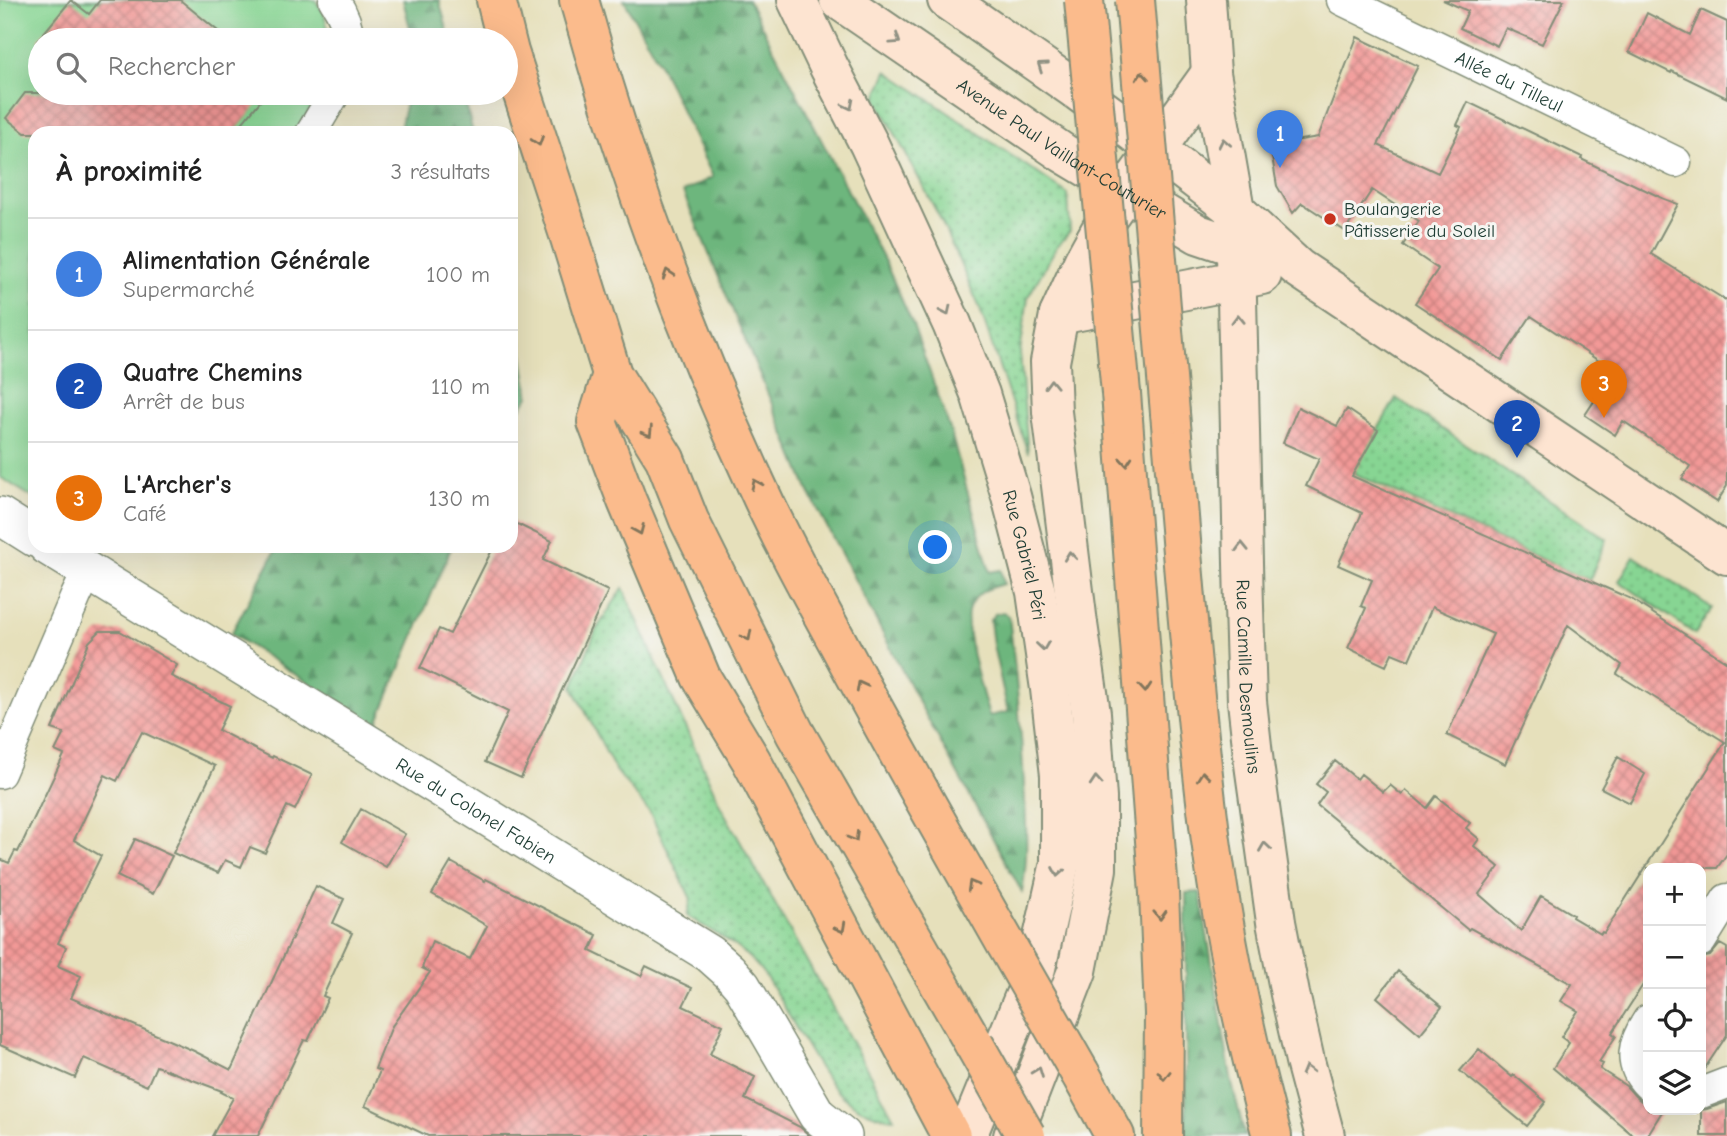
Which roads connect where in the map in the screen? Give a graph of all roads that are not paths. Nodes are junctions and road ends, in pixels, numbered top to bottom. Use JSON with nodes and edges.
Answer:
{"nodes":[{"id":1,"x":334,"y":0,"type":"edge"},
{"id":2,"x":496,"y":0,"type":"edge"},
{"id":3,"x":579,"y":0,"type":"edge"},
{"id":4,"x":797,"y":0,"type":"edge"},
{"id":5,"x":840,"y":0,"type":"edge"},
{"id":6,"x":921,"y":0,"type":"edge"},
{"id":7,"x":1084,"y":0,"type":"edge"},
{"id":8,"x":1135,"y":0,"type":"edge"},
{"id":9,"x":1206,"y":0,"type":"edge"},
{"id":10,"x":1342,"y":0,"type":"edge"},
{"id":11,"x":959,"y":9,"type":"edge"},
{"id":12,"x":348,"y":28,"type":"edge"},
{"id":13,"x":503,"y":28,"type":"edge"},
{"id":14,"x":829,"y":67,"type":"junction"},
{"id":15,"x":1211,"y":73,"type":"junction"},
{"id":16,"x":518,"y":79,"type":"edge"},
{"id":17,"x":328,"y":105,"type":"edge"},
{"id":18,"x":315,"y":126,"type":"edge"},
{"id":19,"x":1156,"y":149,"type":"junction"},
{"id":20,"x":1063,"y":153,"type":"junction"},
{"id":21,"x":1676,"y":162,"type":"dead end"},
{"id":22,"x":1126,"y":191,"type":"junction"},
{"id":23,"x":1237,"y":246,"type":"junction"},
{"id":24,"x":1298,"y":268,"type":"junction"},
{"id":25,"x":1059,"y":315,"type":"junction"},
{"id":26,"x":612,"y":374,"type":"junction"},
{"id":27,"x":0,"y":516,"type":"edge"},
{"id":28,"x":28,"y":533,"type":"edge"},
{"id":29,"x":60,"y":553,"type":"edge"},
{"id":30,"x":62,"y":553,"type":"edge"},
{"id":31,"x":1727,"y":555,"type":"edge"},
{"id":32,"x":0,"y":773,"type":"edge"},
{"id":33,"x":1727,"y":900,"type":"edge"},
{"id":34,"x":1706,"y":933,"type":"edge"},
{"id":35,"x":1643,"y":1029,"type":"edge"},
{"id":36,"x":1643,"y":1078,"type":"edge"},
{"id":37,"x":1727,"y":1083,"type":"edge"},
{"id":38,"x":1706,"y":1091,"type":"edge"},
{"id":39,"x":943,"y":1121,"type":"edge"},
{"id":40,"x":844,"y":1136,"type":"edge"},
{"id":41,"x":967,"y":1136,"type":"edge"},
{"id":42,"x":1013,"y":1136,"type":"edge"},
{"id":43,"x":1026,"y":1136,"type":"edge"},
{"id":44,"x":1115,"y":1136,"type":"edge"},
{"id":45,"x":1163,"y":1136,"type":"edge"},
{"id":46,"x":1272,"y":1136,"type":"edge"},
{"id":47,"x":1325,"y":1136,"type":"edge"}],
"edges":[{"from":1,"to":12,"type":"street"},
{"from":2,"to":13,"type":"highway","one_way":true},
{"from":44,"to":3,"type":"highway","one_way":true,"bridge":true},
{"from":4,"to":14,"type":"main road","name":"Rue Gabriel Péri"},
{"from":5,"to":14,"type":"main road"},
{"from":5,"to":20,"type":"main road","name":"Avenue Paul Vaillant-Couturier","one_way":true},
{"from":6,"to":11,"type":"main road","name":"Avenue Paul Vaillant-Couturier"},
{"from":7,"to":45,"type":"highway","one_way":true,"bridge":true},
{"from":46,"to":8,"type":"highway","one_way":true,"bridge":true},
{"from":9,"to":15,"type":"main road"},
{"from":10,"to":21,"type":"street","name":"Allée du Tilleul"},
{"from":19,"to":11,"type":"main road","name":"Avenue Paul Vaillant-Couturier","one_way":true},
{"from":14,"to":41,"type":"main road","name":"Rue Gabriel Péri","one_way":true},
{"from":15,"to":19,"type":"main road","name":"Rue Gabriel Péri"},
{"from":23,"to":15,"type":"main road","one_way":true},
{"from":16,"to":26,"type":"highway","one_way":true},
{"from":17,"to":18,"type":"street"},
{"from":19,"to":20,"type":"main road"},
{"from":19,"to":22,"type":"main road","name":"Rue Gabriel Péri"},
{"from":19,"to":23,"type":"main road","name":"Avenue Paul Vaillant-Couturier"},
{"from":20,"to":22,"type":"main road","name":"Avenue Paul Vaillant-Couturier"},
{"from":22,"to":23,"type":"main road","name":"Avenue Paul Vaillant-Couturier"},
{"from":22,"to":25,"type":"main road","name":"Rue Gabriel Péri"},
{"from":23,"to":24,"type":"main road","name":"Avenue Paul Vaillant-Couturier"},
{"from":23,"to":24,"type":"main road"},
{"from":23,"to":25,"type":"main road"},
{"from":47,"to":23,"type":"main road","name":"Rue Camille Desmoulins","one_way":true},
{"from":24,"to":31,"type":"main road","name":"Avenue Paul Vaillant-Couturier"},
{"from":42,"to":25,"type":"main road","name":"Rue Gabriel Péri","one_way":true},
{"from":26,"to":39,"type":"highway","one_way":true},
{"from":26,"to":43,"type":"highway","one_way":true,"bridge":true},
{"from":27,"to":28,"type":"street","name":"Rue du Colonel Fabien"},
{"from":29,"to":32,"type":"street"},
{"from":30,"to":40,"type":"street","name":"Rue du Colonel Fabien"},
{"from":33,"to":34,"type":"street"},
{"from":35,"to":36,"type":"street"},
{"from":37,"to":38,"type":"street"}]}
